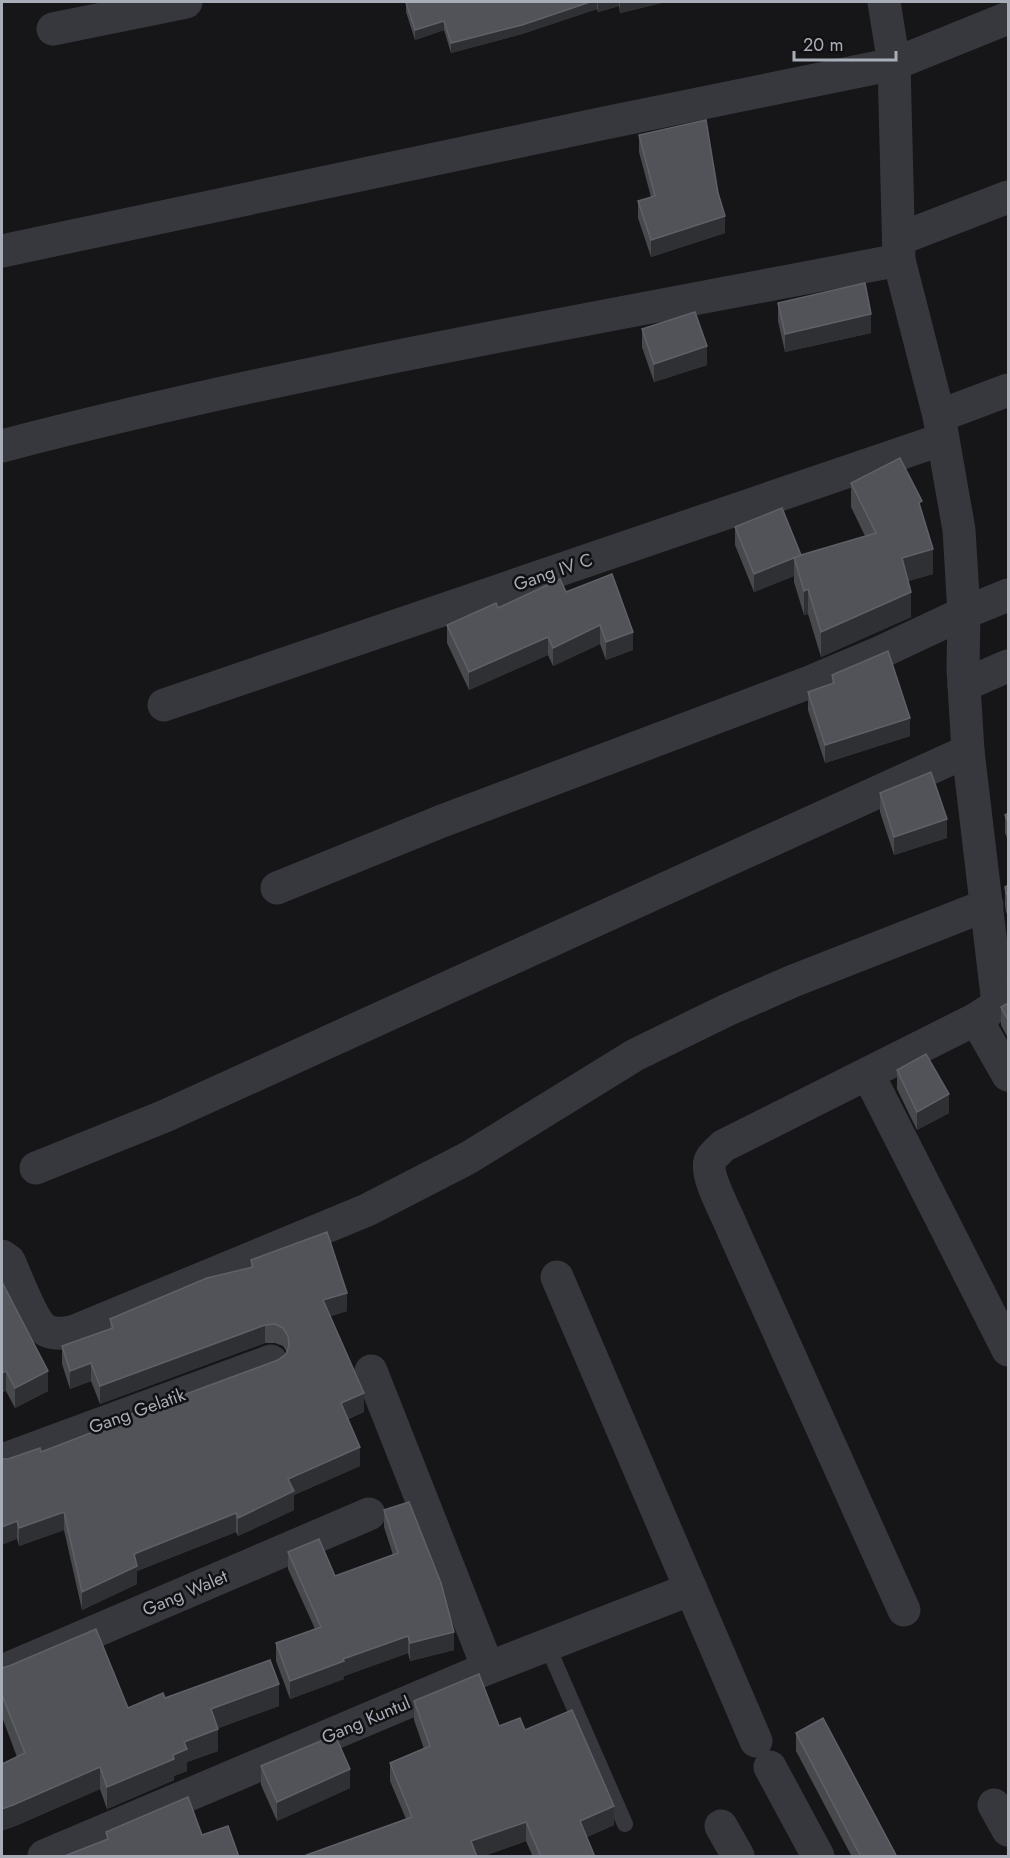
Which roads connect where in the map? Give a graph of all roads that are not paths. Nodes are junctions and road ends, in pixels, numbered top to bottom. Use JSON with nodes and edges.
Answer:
{"nodes":[{"id":1,"x":186,"y":2,"type":"edge"},
{"id":2,"x":884,"y":2,"type":"edge"},
{"id":3,"x":1008,"y":18,"type":"edge"},
{"id":4,"x":53,"y":29,"type":"dead end"},
{"id":5,"x":894,"y":64,"type":"junction"},
{"id":6,"x":1008,"y":197,"type":"edge"},
{"id":7,"x":899,"y":249,"type":"junction"},
{"id":8,"x":2,"y":251,"type":"edge"},
{"id":9,"x":1008,"y":390,"type":"edge"},
{"id":10,"x":941,"y":427,"type":"junction"},
{"id":11,"x":2,"y":446,"type":"edge"},
{"id":12,"x":1008,"y":595,"type":"edge"},
{"id":13,"x":964,"y":613,"type":"junction"},
{"id":14,"x":1008,"y":666,"type":"edge"},
{"id":15,"x":964,"y":685,"type":"junction"},
{"id":16,"x":164,"y":705,"type":"dead end"},
{"id":17,"x":968,"y":751,"type":"junction"},
{"id":18,"x":278,"y":888,"type":"dead end"},
{"id":19,"x":987,"y":905,"type":"junction"},
{"id":20,"x":994,"y":1007,"type":"edge"},
{"id":21,"x":868,"y":1074,"type":"junction"},
{"id":22,"x":1008,"y":1075,"type":"edge"},
{"id":23,"x":36,"y":1168,"type":"dead end"},
{"id":24,"x":2,"y":1256,"type":"edge"},
{"id":25,"x":557,"y":1277,"type":"dead end"},
{"id":26,"x":1008,"y":1350,"type":"edge"},
{"id":27,"x":271,"y":1361,"type":"edge"},
{"id":28,"x":371,"y":1371,"type":"dead end"},
{"id":29,"x":2,"y":1460,"type":"edge"},
{"id":30,"x":369,"y":1514,"type":"dead end"},
{"id":31,"x":691,"y":1589,"type":"junction"},
{"id":32,"x":904,"y":1610,"type":"dead end"},
{"id":33,"x":547,"y":1645,"type":"junction"},
{"id":34,"x":488,"y":1668,"type":"junction"},
{"id":35,"x":2,"y":1671,"type":"edge"},
{"id":36,"x":625,"y":1824,"type":"dead end"},
{"id":37,"x":721,"y":1826,"type":"dead end"},
{"id":38,"x":44,"y":1857,"type":"edge"},
{"id":39,"x":738,"y":1857,"type":"edge"},
{"id":40,"x":818,"y":1857,"type":"edge"}],
"edges":[{"from":1,"to":4,"type":"street"},
{"from":2,"to":5,"type":"street"},
{"from":3,"to":5,"type":"street"},
{"from":5,"to":7,"type":"street"},
{"from":5,"to":8,"type":"street"},
{"from":6,"to":7,"type":"street"},
{"from":7,"to":10,"type":"street"},
{"from":7,"to":11,"type":"street"},
{"from":9,"to":10,"type":"street","name":"Gang IV C"},
{"from":10,"to":13,"type":"street"},
{"from":10,"to":16,"type":"street","name":"Gang IV C"},
{"from":12,"to":13,"type":"street"},
{"from":13,"to":15,"type":"street"},
{"from":13,"to":18,"type":"street"},
{"from":14,"to":15,"type":"street"},
{"from":15,"to":17,"type":"street"},
{"from":17,"to":19,"type":"street"},
{"from":17,"to":23,"type":"street"},
{"from":19,"to":20,"type":"street"},
{"from":19,"to":24,"type":"street"},
{"from":20,"to":21,"type":"street"},
{"from":20,"to":22,"type":"street"},
{"from":21,"to":26,"type":"street"},
{"from":21,"to":32,"type":"street"},
{"from":25,"to":31,"type":"street"},
{"from":27,"to":29,"type":"street","name":"Gang Gelatik"},
{"from":28,"to":34,"type":"street"},
{"from":30,"to":35,"type":"street","name":"Gang Walet"},
{"from":31,"to":33,"type":"street","name":"Gang Kuntul"},
{"from":31,"to":40,"type":"street"},
{"from":33,"to":34,"type":"street","name":"Gang Kuntul"},
{"from":33,"to":36,"type":"lane"},
{"from":34,"to":38,"type":"street","name":"Gang Kuntul"},
{"from":37,"to":39,"type":"street"}]}
